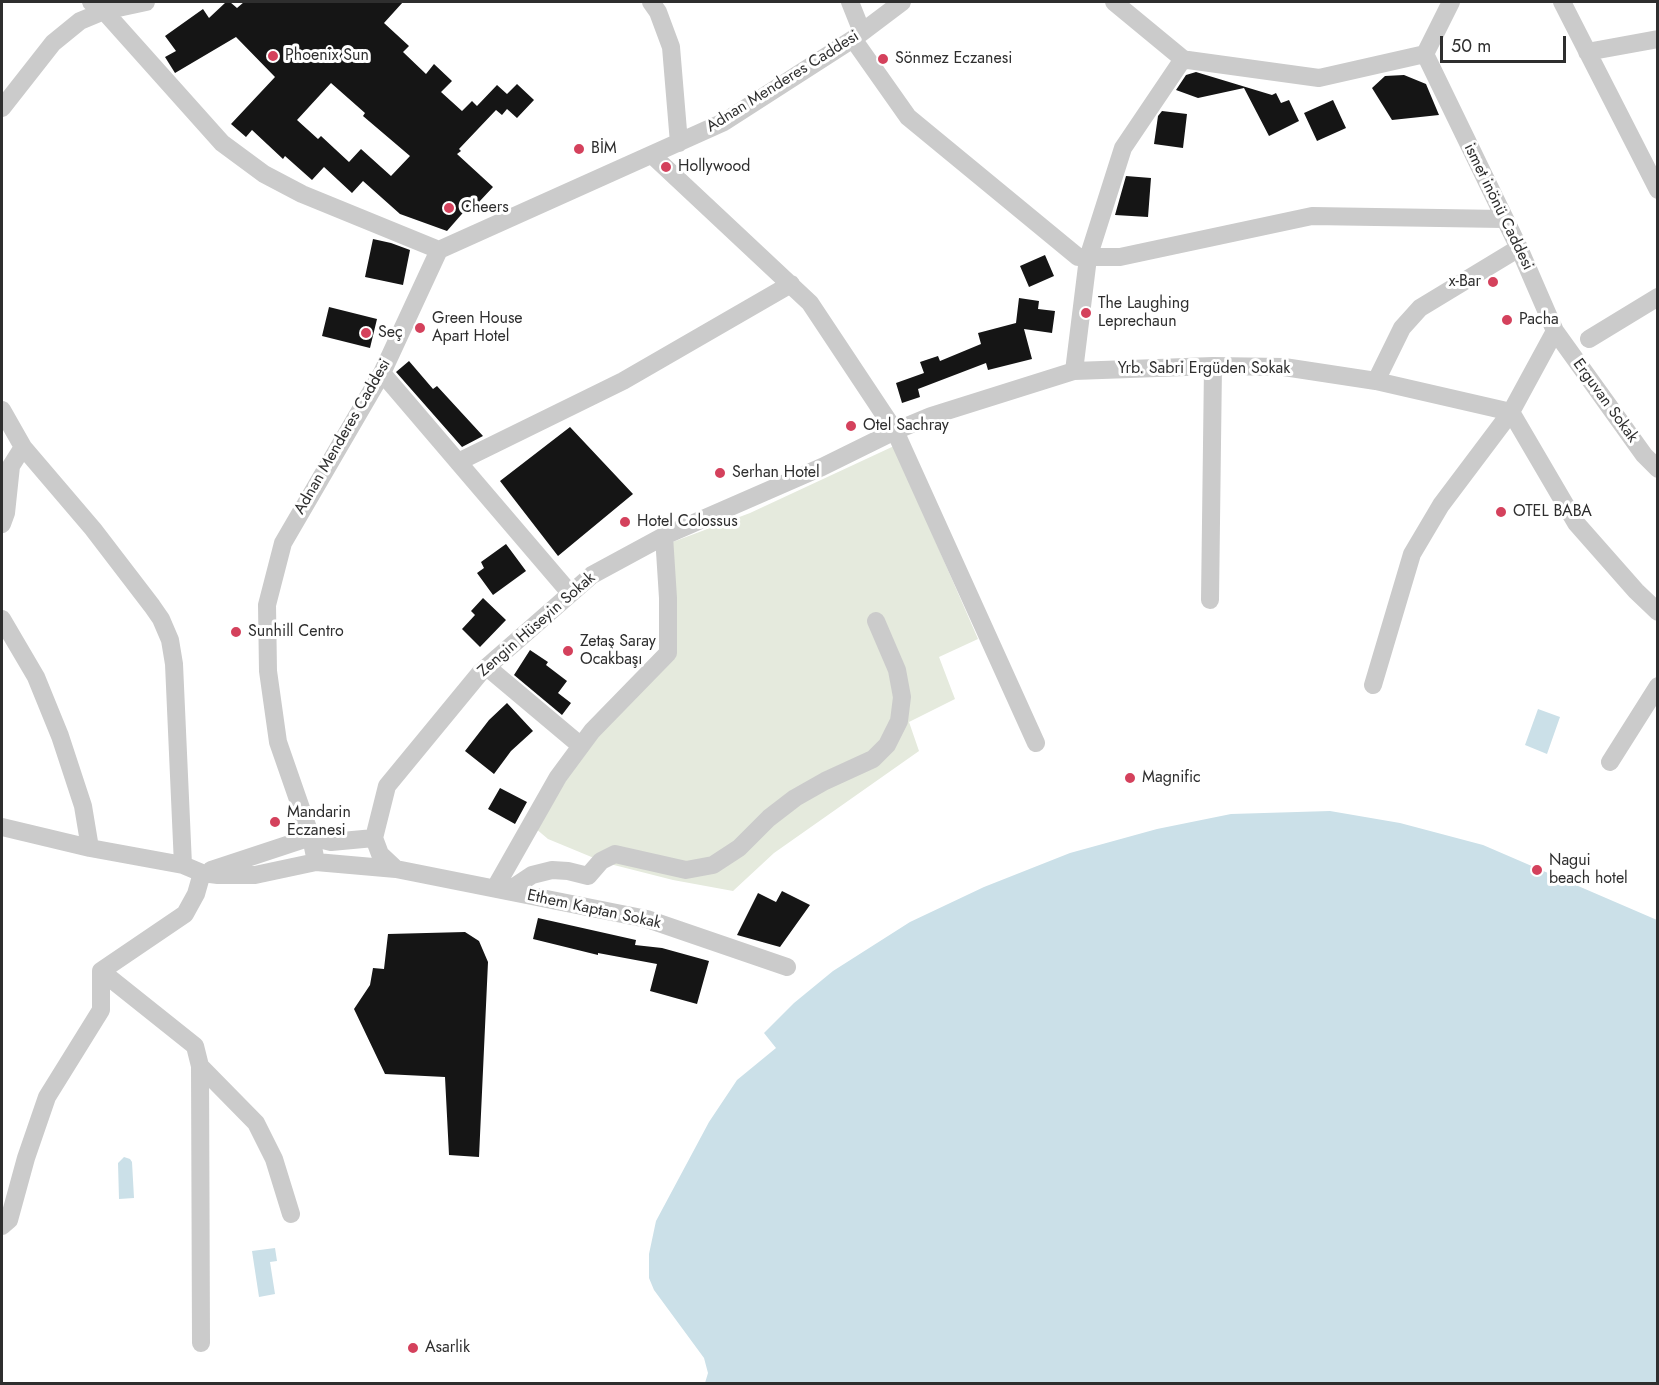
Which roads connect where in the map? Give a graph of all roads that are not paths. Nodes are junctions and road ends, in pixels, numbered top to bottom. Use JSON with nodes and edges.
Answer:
{"nodes":[{"id":1,"x":146,"y":2,"type":"edge"},
{"id":2,"x":651,"y":2,"type":"edge"},
{"id":3,"x":850,"y":2,"type":"edge"},
{"id":4,"x":903,"y":2,"type":"edge"},
{"id":5,"x":1114,"y":2,"type":"edge"},
{"id":6,"x":1451,"y":2,"type":"edge"},
{"id":7,"x":1562,"y":2,"type":"edge"},
{"id":8,"x":98,"y":6,"type":"edge"},
{"id":9,"x":858,"y":35,"type":"junction"},
{"id":10,"x":1658,"y":39,"type":"edge"},
{"id":11,"x":1587,"y":52,"type":"junction"},
{"id":12,"x":1425,"y":54,"type":"junction"},
{"id":13,"x":1184,"y":59,"type":"junction"},
{"id":14,"x":2,"y":108,"type":"edge"},
{"id":15,"x":679,"y":143,"type":"junction"},
{"id":16,"x":652,"y":155,"type":"junction"},
{"id":17,"x":1650,"y":162,"type":"edge"},
{"id":18,"x":1658,"y":190,"type":"edge"},
{"id":19,"x":1503,"y":219,"type":"junction"},
{"id":20,"x":1519,"y":248,"type":"junction"},
{"id":21,"x":439,"y":250,"type":"junction"},
{"id":22,"x":1088,"y":258,"type":"junction"},
{"id":23,"x":790,"y":284,"type":"junction"},
{"id":24,"x":1658,"y":297,"type":"edge"},
{"id":25,"x":1555,"y":331,"type":"junction"},
{"id":26,"x":1589,"y":339,"type":"dead end"},
{"id":27,"x":1213,"y":366,"type":"junction"},
{"id":28,"x":1074,"y":371,"type":"junction"},
{"id":29,"x":382,"y":373,"type":"junction"},
{"id":30,"x":1376,"y":381,"type":"junction"},
{"id":31,"x":2,"y":410,"type":"edge"},
{"id":32,"x":1511,"y":412,"type":"junction"},
{"id":33,"x":895,"y":431,"type":"junction"},
{"id":34,"x":23,"y":447,"type":"junction"},
{"id":35,"x":458,"y":462,"type":"junction"},
{"id":36,"x":1658,"y":470,"type":"edge"},
{"id":37,"x":2,"y":524,"type":"edge"},
{"id":38,"x":664,"y":537,"type":"junction"},
{"id":39,"x":570,"y":593,"type":"junction"},
{"id":40,"x":1210,"y":600,"type":"dead end"},
{"id":41,"x":1658,"y":612,"type":"edge"},
{"id":42,"x":2,"y":619,"type":"edge"},
{"id":43,"x":876,"y":621,"type":"dead end"},
{"id":44,"x":487,"y":667,"type":"junction"},
{"id":45,"x":1373,"y":685,"type":"dead end"},
{"id":46,"x":1658,"y":686,"type":"edge"},
{"id":47,"x":1036,"y":743,"type":"dead end"},
{"id":48,"x":581,"y":746,"type":"junction"},
{"id":49,"x":1610,"y":762,"type":"dead end"},
{"id":50,"x":2,"y":827,"type":"edge"},
{"id":51,"x":311,"y":837,"type":"junction"},
{"id":52,"x":374,"y":838,"type":"junction"},
{"id":53,"x":90,"y":848,"type":"junction"},
{"id":54,"x":316,"y":862,"type":"junction"},
{"id":55,"x":183,"y":866,"type":"junction"},
{"id":56,"x":396,"y":869,"type":"junction"},
{"id":57,"x":202,"y":873,"type":"junction"},
{"id":58,"x":502,"y":889,"type":"junction"},
{"id":59,"x":787,"y":967,"type":"dead end"},
{"id":60,"x":101,"y":971,"type":"junction"},
{"id":61,"x":200,"y":1066,"type":"junction"},
{"id":62,"x":291,"y":1214,"type":"dead end"},
{"id":63,"x":2,"y":1226,"type":"edge"},
{"id":64,"x":201,"y":1343,"type":"dead end"}],
"edges":[{"from":1,"to":8,"type":"street"},
{"from":2,"to":15,"type":"street"},
{"from":3,"to":9,"type":"street"},
{"from":4,"to":9,"type":"street","name":"Adnan Menderes Caddesi"},
{"from":5,"to":13,"type":"street"},
{"from":6,"to":12,"type":"street"},
{"from":7,"to":11,"type":"street"},
{"from":8,"to":14,"type":"street"},
{"from":8,"to":21,"type":"street"},
{"from":9,"to":15,"type":"street","name":"Adnan Menderes Caddesi"},
{"from":9,"to":22,"type":"street"},
{"from":10,"to":11,"type":"street"},
{"from":11,"to":17,"type":"street"},
{"from":12,"to":13,"type":"street"},
{"from":12,"to":19,"type":"street","name":"ismet inönü Caddesi"},
{"from":13,"to":22,"type":"street"},
{"from":15,"to":16,"type":"street","name":"Adnan Menderes Caddesi"},
{"from":16,"to":21,"type":"street","name":"Adnan Menderes Caddesi"},
{"from":16,"to":23,"type":"street"},
{"from":17,"to":18,"type":"street"},
{"from":19,"to":20,"type":"street","name":"ismet inönü Caddesi"},
{"from":19,"to":22,"type":"street"},
{"from":20,"to":25,"type":"street","name":"ismet inönü Caddesi"},
{"from":20,"to":30,"type":"street"},
{"from":21,"to":29,"type":"street","name":"Adnan Menderes Caddesi"},
{"from":22,"to":28,"type":"street"},
{"from":23,"to":33,"type":"street"},
{"from":23,"to":35,"type":"street"},
{"from":24,"to":26,"type":"street"},
{"from":25,"to":32,"type":"street"},
{"from":25,"to":36,"type":"street","name":"Erguvan Sokak"},
{"from":27,"to":28,"type":"street","name":"Yrb. Sabri Ergüden Sokak"},
{"from":27,"to":30,"type":"street","name":"Yrb. Sabri Ergüden Sokak"},
{"from":27,"to":40,"type":"street"},
{"from":28,"to":33,"type":"street","name":"Zengin Hüseyin Sokak"},
{"from":29,"to":35,"type":"street"},
{"from":29,"to":51,"type":"street","name":"Adnan Menderes Caddesi"},
{"from":30,"to":32,"type":"street","name":"Yrb. Sabri Ergüden Sokak"},
{"from":31,"to":34,"type":"street"},
{"from":32,"to":41,"type":"street"},
{"from":32,"to":45,"type":"street"},
{"from":33,"to":38,"type":"street","name":"Zengin Hüseyin Sokak"},
{"from":33,"to":47,"type":"street"},
{"from":34,"to":37,"type":"street"},
{"from":34,"to":55,"type":"street"},
{"from":35,"to":39,"type":"street"},
{"from":38,"to":39,"type":"street","name":"Zengin Hüseyin Sokak"},
{"from":38,"to":48,"type":"street"},
{"from":39,"to":44,"type":"street","name":"Zengin Hüseyin Sokak"},
{"from":42,"to":53,"type":"street"},
{"from":43,"to":58,"type":"street"},
{"from":44,"to":48,"type":"street"},
{"from":44,"to":52,"type":"street","name":"Zengin Hüseyin Sokak"},
{"from":46,"to":49,"type":"street"},
{"from":48,"to":58,"type":"street"},
{"from":50,"to":53,"type":"street"},
{"from":51,"to":52,"type":"street"},
{"from":51,"to":54,"type":"street","name":"Adnan Menderes Caddesi"},
{"from":51,"to":57,"type":"street"},
{"from":52,"to":56,"type":"street"},
{"from":53,"to":55,"type":"street"},
{"from":54,"to":56,"type":"street","name":"Ethem Kaptan Sokak"},
{"from":54,"to":57,"type":"street","name":"Ethem Kaptan Sokak"},
{"from":55,"to":57,"type":"street"},
{"from":56,"to":58,"type":"street","name":"Ethem Kaptan Sokak"},
{"from":57,"to":60,"type":"street"},
{"from":58,"to":59,"type":"street","name":"Ethem Kaptan Sokak"},
{"from":60,"to":61,"type":"street"},
{"from":60,"to":63,"type":"street"},
{"from":61,"to":62,"type":"street"},
{"from":61,"to":64,"type":"street"}]}
